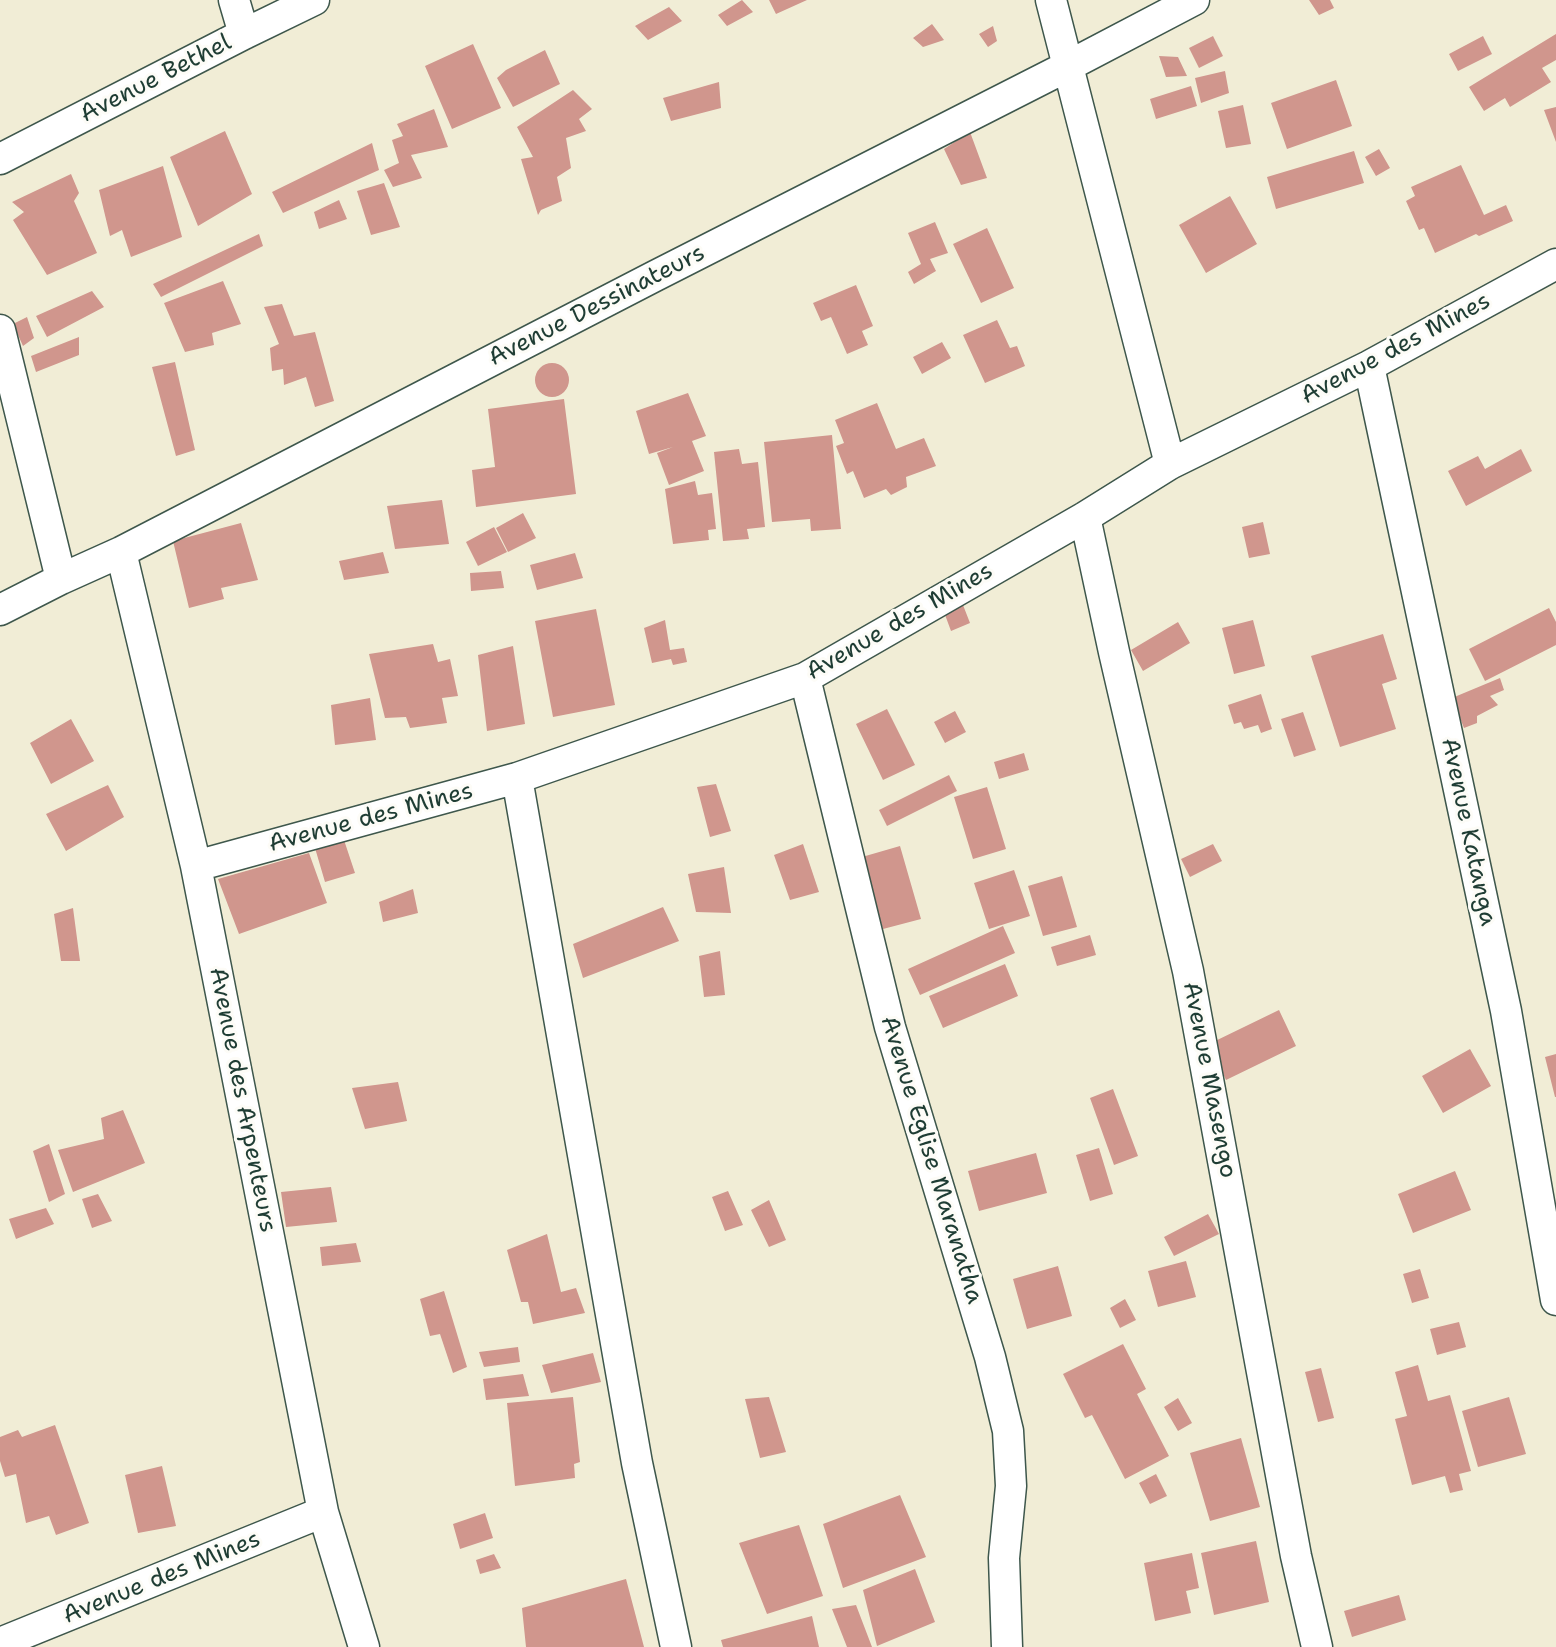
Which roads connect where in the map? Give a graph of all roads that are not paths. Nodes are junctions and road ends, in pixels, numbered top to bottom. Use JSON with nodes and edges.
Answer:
{"nodes":[{"id":1,"x":234,"y":0,"type":"edge"},
{"id":2,"x":314,"y":0,"type":"edge"},
{"id":3,"x":1051,"y":0,"type":"edge"},
{"id":4,"x":1194,"y":0,"type":"edge"},
{"id":5,"x":244,"y":34,"type":"junction"},
{"id":6,"x":1068,"y":66,"type":"junction"},
{"id":7,"x":0,"y":159,"type":"edge"},
{"id":8,"x":1556,"y":264,"type":"edge"},
{"id":9,"x":0,"y":330,"type":"edge"},
{"id":10,"x":1369,"y":366,"type":"junction"},
{"id":11,"x":1170,"y":464,"type":"junction"},
{"id":12,"x":1085,"y":517,"type":"junction"},
{"id":13,"x":121,"y":552,"type":"junction"},
{"id":14,"x":61,"y":579,"type":"junction"},
{"id":15,"x":0,"y":610,"type":"edge"},
{"id":16,"x":805,"y":678,"type":"junction"},
{"id":17,"x":517,"y":778,"type":"junction"},
{"id":18,"x":196,"y":866,"type":"junction"},
{"id":19,"x":1556,"y":1300,"type":"edge"},
{"id":20,"x":323,"y":1512,"type":"junction"},
{"id":21,"x":0,"y":1643,"type":"edge"},
{"id":22,"x":364,"y":1647,"type":"edge"},
{"id":23,"x":676,"y":1647,"type":"edge"},
{"id":24,"x":1007,"y":1647,"type":"edge"},
{"id":25,"x":1317,"y":1647,"type":"edge"}],
"edges":[{"from":1,"to":5,"type":"street"},
{"from":2,"to":5,"type":"street","name":"Avenue Bethel"},
{"from":3,"to":6,"type":"street"},
{"from":4,"to":6,"type":"street","name":"Avenue Dessinateurs"},
{"from":5,"to":7,"type":"street","name":"Avenue Bethel"},
{"from":6,"to":11,"type":"street"},
{"from":6,"to":13,"type":"street","name":"Avenue Dessinateurs"},
{"from":8,"to":10,"type":"street","name":"Avenue des Mines"},
{"from":9,"to":14,"type":"street"},
{"from":10,"to":11,"type":"street","name":"Avenue des Mines"},
{"from":10,"to":19,"type":"street","name":"Avenue Katanga"},
{"from":11,"to":12,"type":"street","name":"Avenue des Mines"},
{"from":12,"to":16,"type":"street","name":"Avenue des Mines"},
{"from":12,"to":25,"type":"street","name":"Avenue Masengo"},
{"from":13,"to":14,"type":"street","name":"Avenue Dessinateurs"},
{"from":13,"to":18,"type":"street","name":"Avenue des Arpenteurs"},
{"from":14,"to":15,"type":"street","name":"Avenue Dessinateurs"},
{"from":16,"to":17,"type":"street","name":"Avenue des Mines"},
{"from":16,"to":24,"type":"street","name":"Avenue Eglise Maranatha"},
{"from":17,"to":18,"type":"street","name":"Avenue des Mines"},
{"from":17,"to":23,"type":"street"},
{"from":18,"to":20,"type":"street","name":"Avenue des Arpenteurs"},
{"from":20,"to":21,"type":"street","name":"Avenue des Mines"},
{"from":20,"to":22,"type":"street","name":"Avenue des Arpenteurs"}]}
